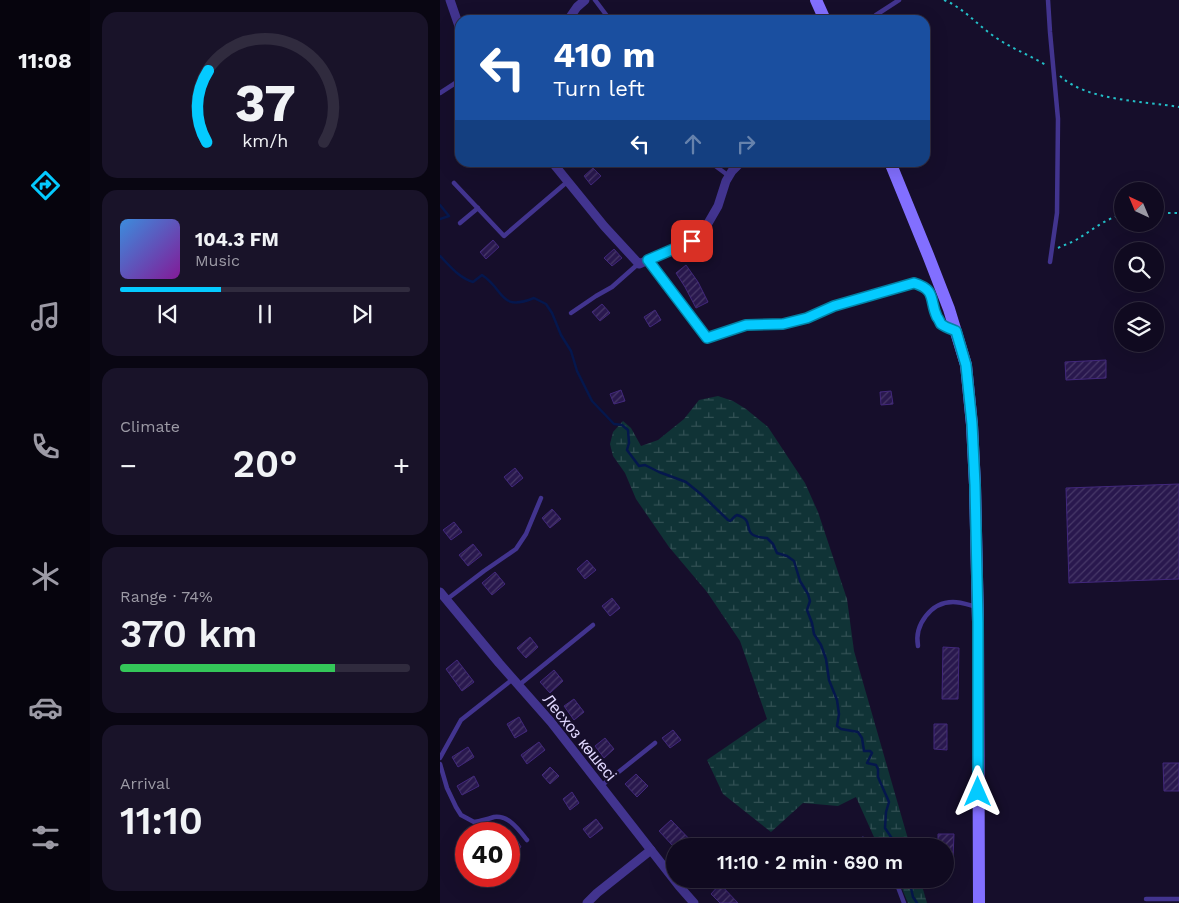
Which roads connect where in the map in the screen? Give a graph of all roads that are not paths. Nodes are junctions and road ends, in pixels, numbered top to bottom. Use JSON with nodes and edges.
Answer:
{"nodes":[{"id":1,"x":450,"y":0,"type":"edge"},
{"id":2,"x":585,"y":0,"type":"edge"},
{"id":3,"x":595,"y":0,"type":"edge"},
{"id":4,"x":816,"y":0,"type":"edge"},
{"id":5,"x":899,"y":0,"type":"edge"},
{"id":6,"x":1048,"y":0,"type":"edge"},
{"id":7,"x":455,"y":15,"type":"edge"},
{"id":8,"x":571,"y":15,"type":"edge"},
{"id":9,"x":606,"y":15,"type":"edge"},
{"id":10,"x":823,"y":15,"type":"edge"},
{"id":11,"x":876,"y":15,"type":"dead end"},
{"id":12,"x":455,"y":83,"type":"edge"},
{"id":13,"x":440,"y":92,"type":"edge"},
{"id":14,"x":556,"y":167,"type":"edge"},
{"id":15,"x":717,"y":167,"type":"edge"},
{"id":16,"x":736,"y":167,"type":"edge"},
{"id":17,"x":892,"y":167,"type":"edge"},
{"id":18,"x":729,"y":176,"type":"junction"},
{"id":19,"x":567,"y":182,"type":"junction"},
{"id":20,"x":454,"y":183,"type":"dead end"},
{"id":21,"x":478,"y":208,"type":"junction"},
{"id":22,"x":460,"y":223,"type":"dead end"},
{"id":23,"x":648,"y":260,"type":"junction"},
{"id":24,"x":1050,"y":262,"type":"dead end"},
{"id":25,"x":639,"y":264,"type":"junction"},
{"id":26,"x":571,"y":312,"type":"dead end"},
{"id":27,"x":956,"y":331,"type":"junction"},
{"id":28,"x":542,"y":498,"type":"dead end"},
{"id":29,"x":440,"y":592,"type":"edge"},
{"id":30,"x":446,"y":600,"type":"junction"},
{"id":31,"x":978,"y":607,"type":"junction"},
{"id":32,"x":593,"y":625,"type":"dead end"},
{"id":33,"x":918,"y":646,"type":"dead end"},
{"id":34,"x":516,"y":682,"type":"junction"},
{"id":35,"x":655,"y":743,"type":"dead end"},
{"id":36,"x":440,"y":758,"type":"edge"},
{"id":37,"x":440,"y":764,"type":"edge"},
{"id":38,"x":601,"y":786,"type":"junction"},
{"id":39,"x":527,"y":840,"type":"dead end"},
{"id":40,"x":651,"y":850,"type":"junction"},
{"id":41,"x":898,"y":888,"type":"edge"},
{"id":42,"x":1179,"y":898,"type":"edge"},
{"id":43,"x":1146,"y":899,"type":"dead end"},
{"id":44,"x":587,"y":903,"type":"edge"},
{"id":45,"x":694,"y":903,"type":"edge"},
{"id":46,"x":904,"y":903,"type":"edge"},
{"id":47,"x":979,"y":903,"type":"edge"}],
"edges":[{"from":1,"to":7,"type":"street"},
{"from":2,"to":8,"type":"street"},
{"from":3,"to":9,"type":"lane"},
{"from":4,"to":10,"type":"street"},
{"from":5,"to":11,"type":"lane"},
{"from":6,"to":24,"type":"lane"},
{"from":12,"to":13,"type":"lane"},
{"from":14,"to":19,"type":"street"},
{"from":15,"to":18,"type":"lane"},
{"from":16,"to":18,"type":"street"},
{"from":17,"to":27,"type":"street"},
{"from":18,"to":23,"type":"street"},
{"from":19,"to":21,"type":"lane"},
{"from":19,"to":25,"type":"street"},
{"from":20,"to":21,"type":"lane"},
{"from":21,"to":22,"type":"lane"},
{"from":23,"to":25,"type":"street"},
{"from":23,"to":27,"type":"street"},
{"from":25,"to":26,"type":"lane"},
{"from":27,"to":31,"type":"street"},
{"from":28,"to":30,"type":"lane"},
{"from":29,"to":30,"type":"street","name":"Лесхоз көшесі"},
{"from":30,"to":34,"type":"street","name":"Лесхоз көшесі"},
{"from":31,"to":33,"type":"lane"},
{"from":31,"to":47,"type":"street"},
{"from":32,"to":34,"type":"lane"},
{"from":34,"to":36,"type":"lane"},
{"from":34,"to":38,"type":"street","name":"Лесхоз көшесі"},
{"from":35,"to":38,"type":"lane"},
{"from":37,"to":39,"type":"lane"},
{"from":38,"to":40,"type":"street","name":"Лесхоз көшесі"},
{"from":40,"to":44,"type":"street"},
{"from":40,"to":45,"type":"street","name":"Лесхоз көшесі"},
{"from":41,"to":46,"type":"lane"},
{"from":42,"to":43,"type":"lane"}]}
